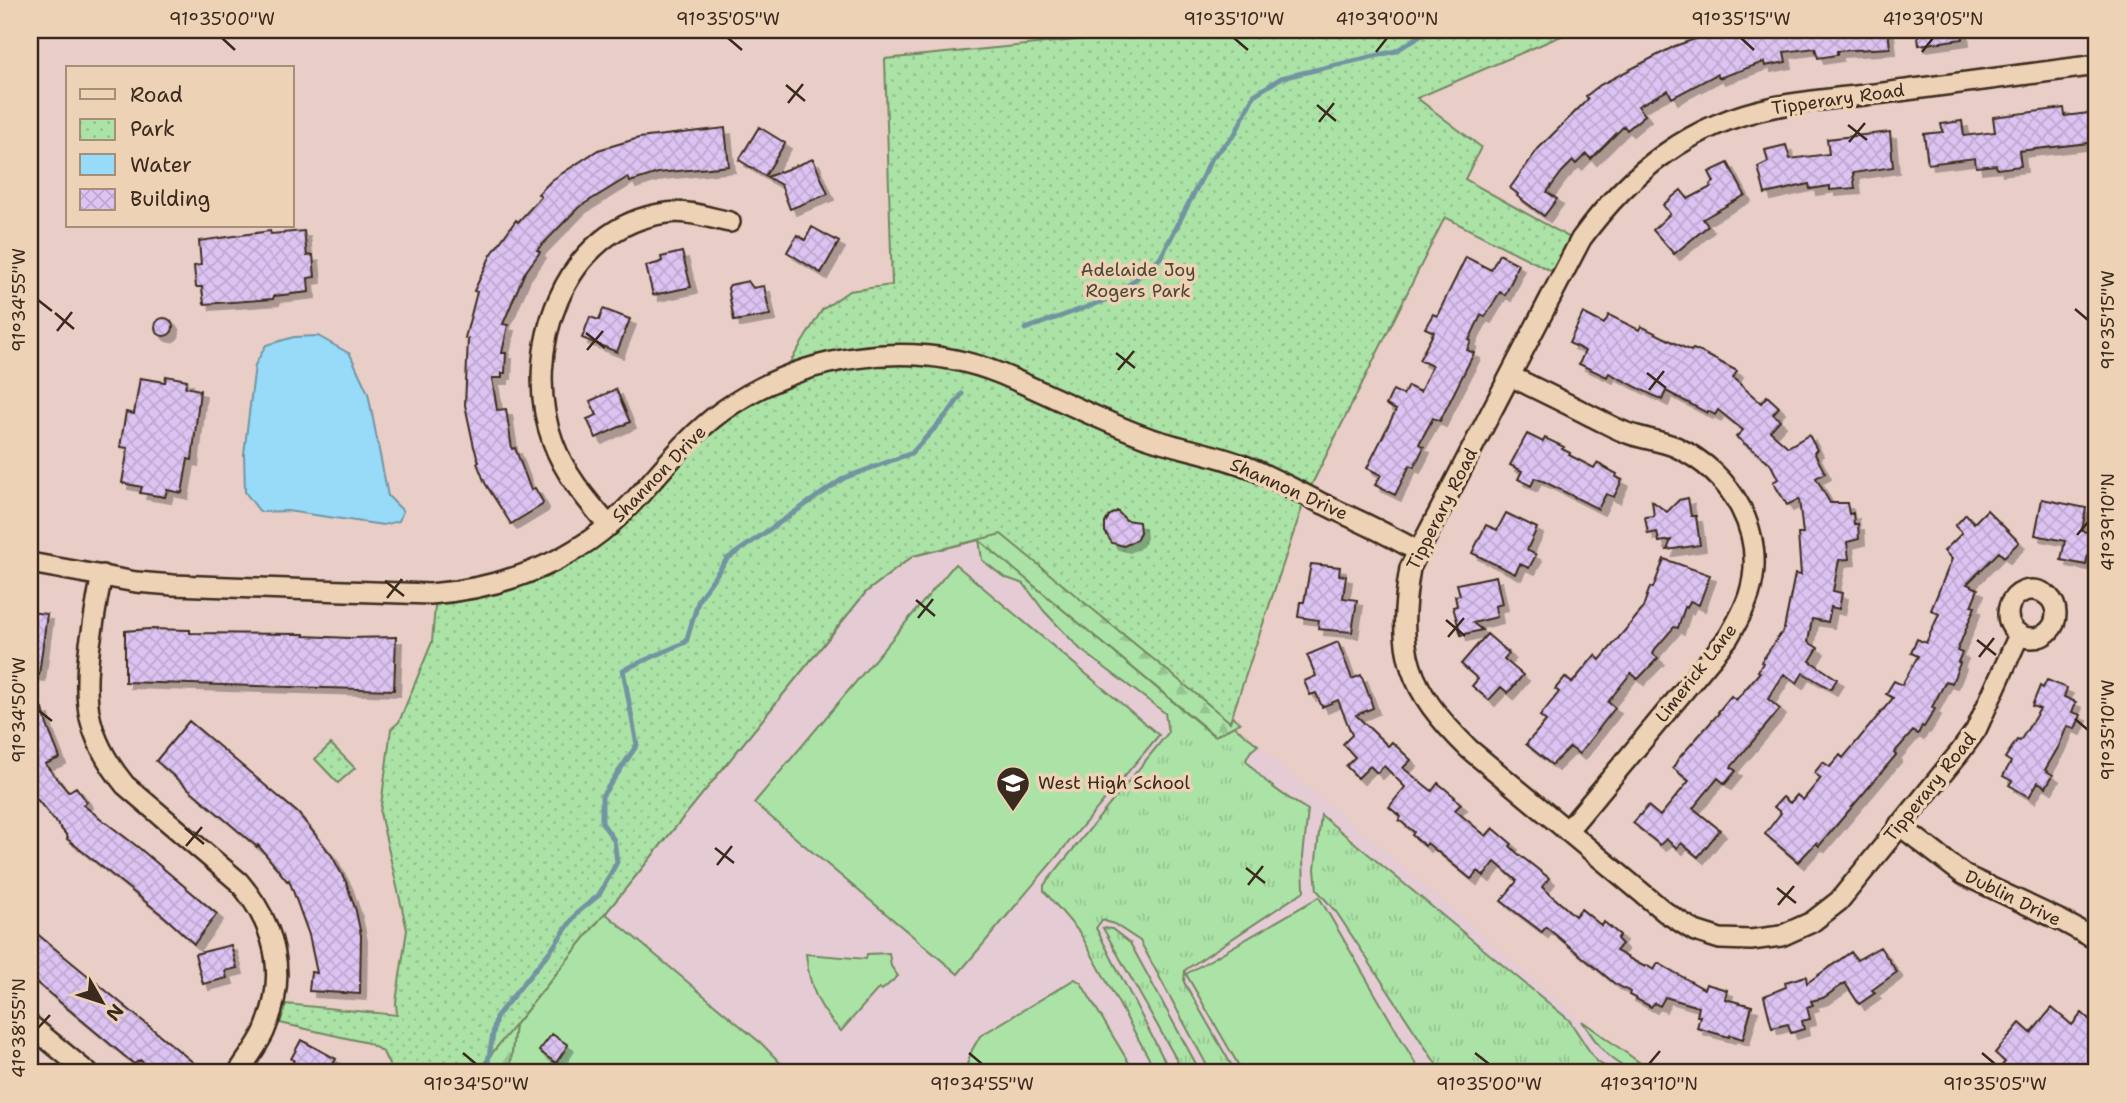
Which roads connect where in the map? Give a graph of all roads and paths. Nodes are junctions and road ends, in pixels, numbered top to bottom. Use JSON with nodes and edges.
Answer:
{"nodes":[{"id":1,"x":2097,"y":65,"type":"edge"},
{"id":2,"x":730,"y":222,"type":"dead end"},
{"id":3,"x":1510,"y":376,"type":"junction"},
{"id":4,"x":609,"y":526,"type":"junction"},
{"id":5,"x":1419,"y":552,"type":"junction"},
{"id":6,"x":30,"y":563,"type":"edge"},
{"id":7,"x":102,"y":575,"type":"junction"},
{"id":8,"x":2019,"y":635,"type":"dead end"},
{"id":9,"x":1899,"y":825,"type":"junction"},
{"id":10,"x":1567,"y":831,"type":"junction"},
{"id":11,"x":2097,"y":940,"type":"edge"},
{"id":12,"x":30,"y":1025,"type":"edge"},
{"id":13,"x":88,"y":1073,"type":"edge"},
{"id":14,"x":237,"y":1073,"type":"edge"}],
"edges":[{"from":1,"to":3,"type":"street","name":"Tipperary Road"},
{"from":2,"to":4,"type":"street"},
{"from":3,"to":5,"type":"street","name":"Tipperary Road"},
{"from":3,"to":10,"type":"street","name":"Limerick Lane"},
{"from":4,"to":5,"type":"street","name":"Shannon Drive"},
{"from":4,"to":7,"type":"street","name":"Shannon Drive"},
{"from":5,"to":10,"type":"street","name":"Tipperary Road"},
{"from":6,"to":7,"type":"street","name":"Shannon Drive"},
{"from":7,"to":14,"type":"street"},
{"from":8,"to":9,"type":"street","name":"Tipperary Road"},
{"from":9,"to":10,"type":"street","name":"Tipperary Road"},
{"from":9,"to":11,"type":"street","name":"Dublin Drive"},
{"from":12,"to":13,"type":"street"}]}
